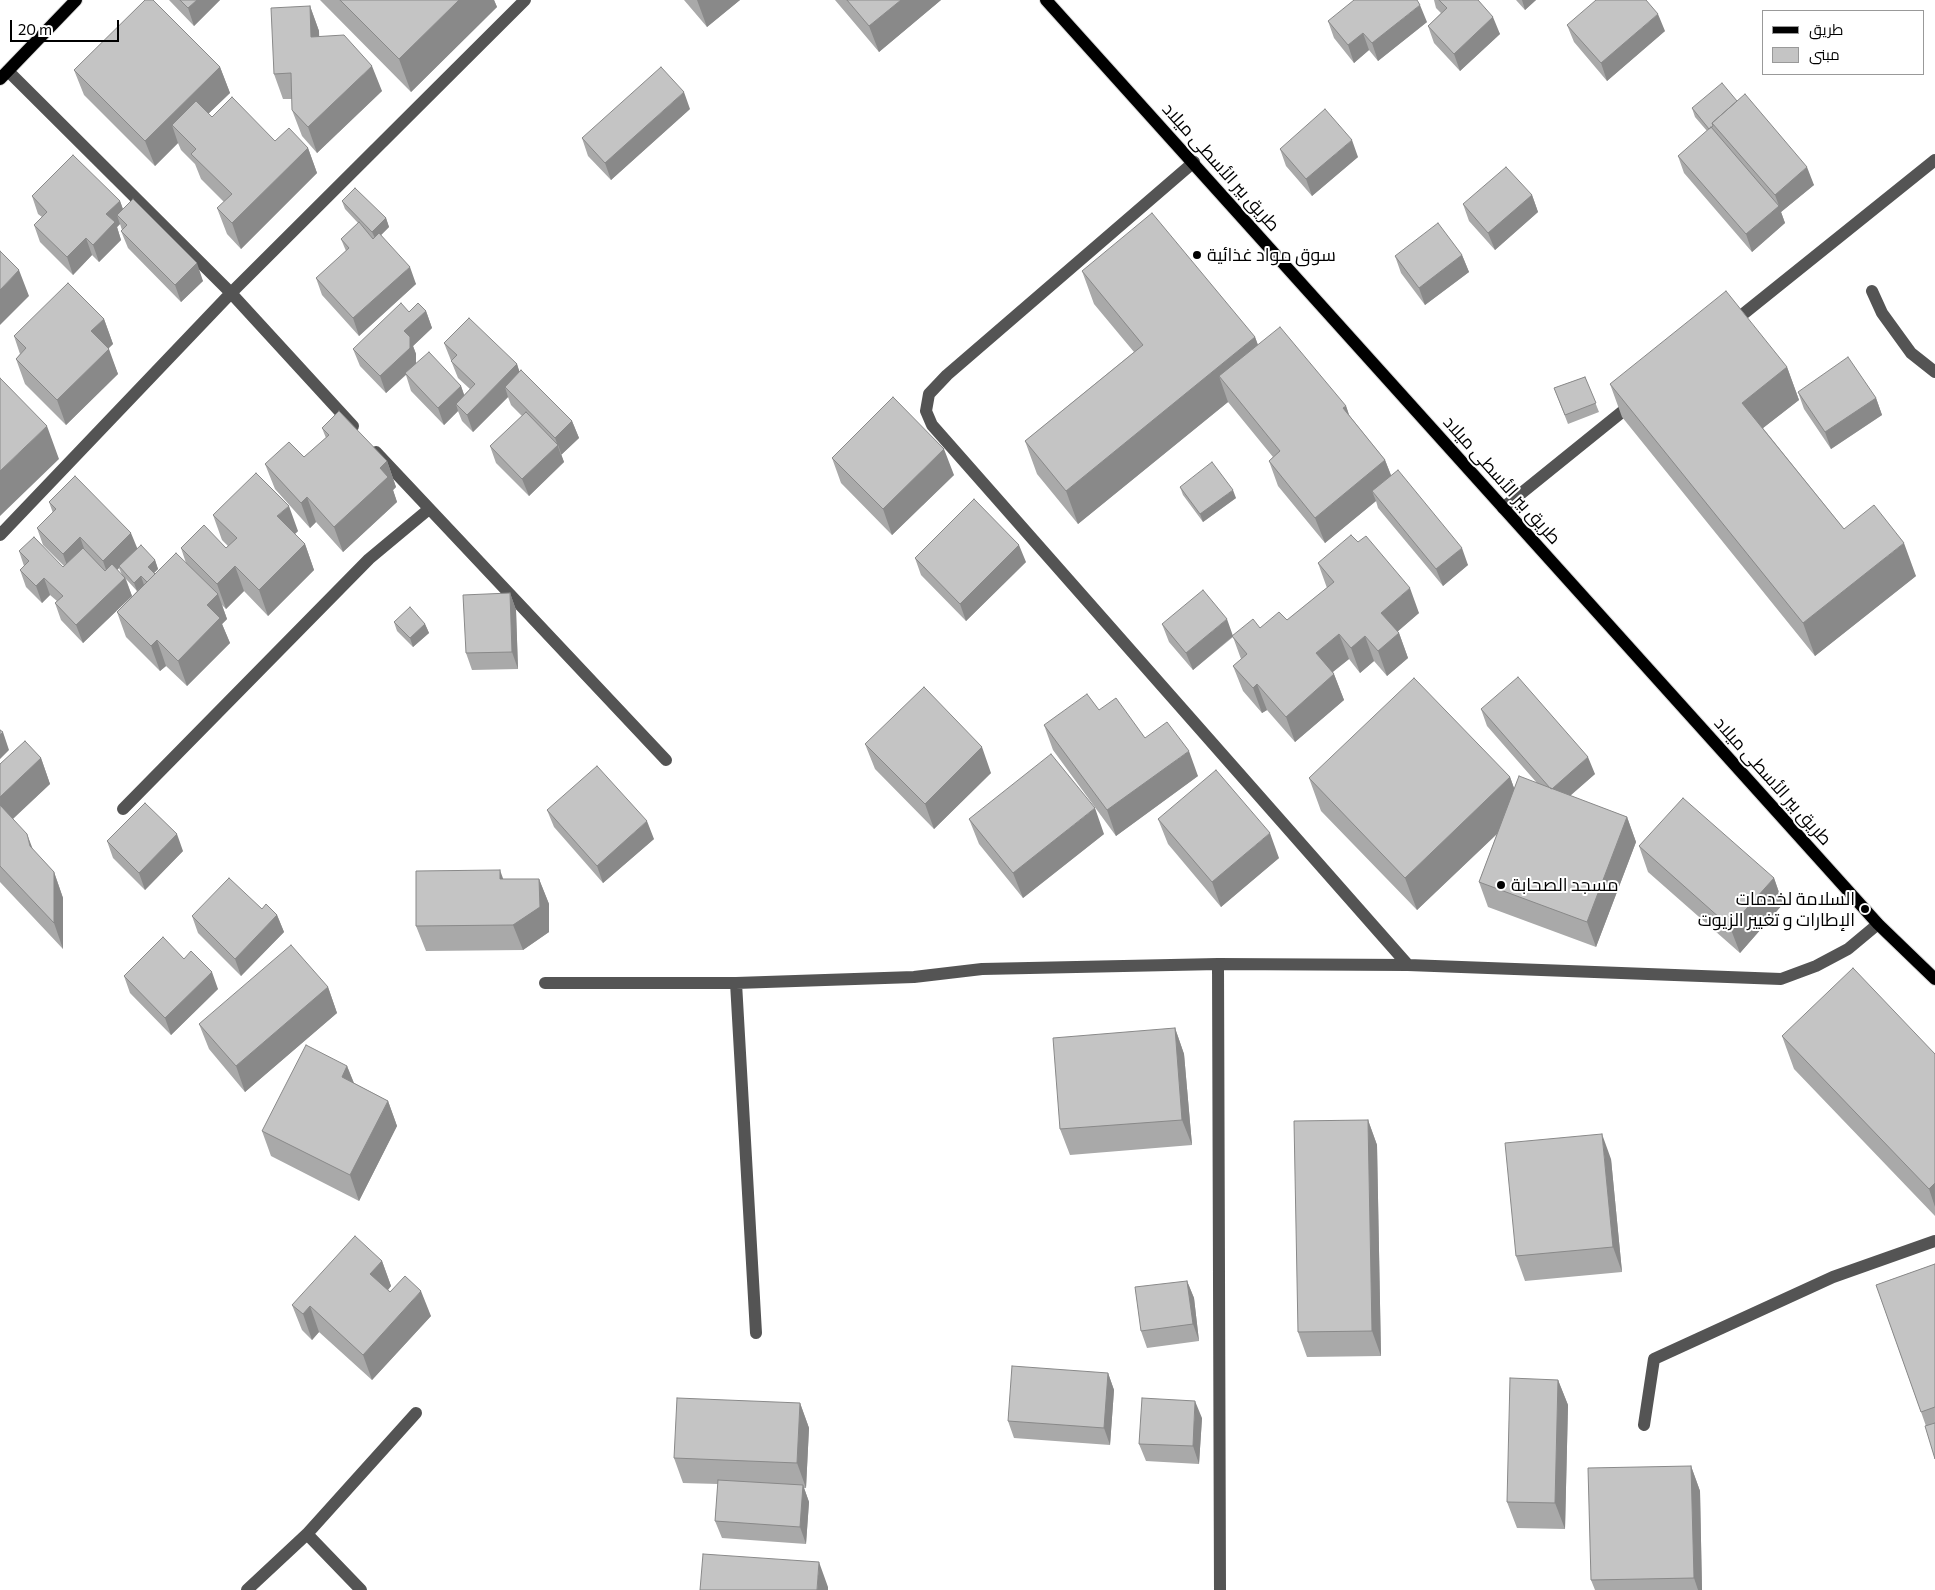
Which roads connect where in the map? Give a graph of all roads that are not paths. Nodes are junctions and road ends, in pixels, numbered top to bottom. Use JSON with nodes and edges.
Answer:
{"nodes":[{"id":1,"x":76,"y":0,"type":"edge"},
{"id":2,"x":525,"y":0,"type":"edge"},
{"id":3,"x":1046,"y":0,"type":"edge"},
{"id":4,"x":4,"y":75,"type":"edge"},
{"id":5,"x":1935,"y":160,"type":"edge"},
{"id":6,"x":1194,"y":162,"type":"junction"},
{"id":7,"x":1872,"y":291,"type":"dead end"},
{"id":8,"x":231,"y":293,"type":"junction"},
{"id":9,"x":1719,"y":334,"type":"edge"},
{"id":10,"x":1935,"y":372,"type":"edge"},
{"id":11,"x":1642,"y":396,"type":"edge"},
{"id":12,"x":429,"y":508,"type":"junction"},
{"id":13,"x":1503,"y":508,"type":"junction"},
{"id":14,"x":0,"y":535,"type":"edge"},
{"id":15,"x":666,"y":760,"type":"dead end"},
{"id":16,"x":123,"y":809,"type":"dead end"},
{"id":17,"x":1878,"y":924,"type":"junction"},
{"id":18,"x":1218,"y":964,"type":"junction"},
{"id":19,"x":1408,"y":966,"type":"junction"},
{"id":20,"x":1935,"y":979,"type":"edge"},
{"id":21,"x":545,"y":983,"type":"dead end"},
{"id":22,"x":736,"y":983,"type":"junction"},
{"id":23,"x":1935,"y":1241,"type":"edge"},
{"id":24,"x":756,"y":1333,"type":"dead end"},
{"id":25,"x":416,"y":1413,"type":"dead end"},
{"id":26,"x":1644,"y":1425,"type":"dead end"},
{"id":27,"x":307,"y":1534,"type":"junction"},
{"id":28,"x":246,"y":1590,"type":"edge"},
{"id":29,"x":361,"y":1590,"type":"edge"},
{"id":30,"x":1220,"y":1590,"type":"edge"}],
"edges":[{"from":1,"to":4,"type":"main road"},
{"from":2,"to":8,"type":"street"},
{"from":3,"to":6,"type":"main road","name":"طريق بير الأسطى ميلاد"},
{"from":4,"to":8,"type":"street"},
{"from":5,"to":9,"type":"street"},
{"from":6,"to":13,"type":"main road","name":"طريق بير الأسطى ميلاد"},
{"from":6,"to":19,"type":"street"},
{"from":7,"to":10,"type":"street"},
{"from":8,"to":12,"type":"street"},
{"from":8,"to":14,"type":"street"},
{"from":11,"to":13,"type":"street"},
{"from":12,"to":15,"type":"street"},
{"from":12,"to":16,"type":"street"},
{"from":13,"to":17,"type":"main road","name":"طريق بير الأسطى ميلاد"},
{"from":17,"to":19,"type":"street"},
{"from":17,"to":20,"type":"main road","name":"طريق بير الأسطى ميلاد"},
{"from":18,"to":19,"type":"street"},
{"from":18,"to":22,"type":"street"},
{"from":18,"to":30,"type":"street"},
{"from":21,"to":22,"type":"street"},
{"from":22,"to":24,"type":"street"},
{"from":23,"to":26,"type":"street"},
{"from":25,"to":27,"type":"street"},
{"from":27,"to":28,"type":"street"},
{"from":27,"to":29,"type":"street"}]}
